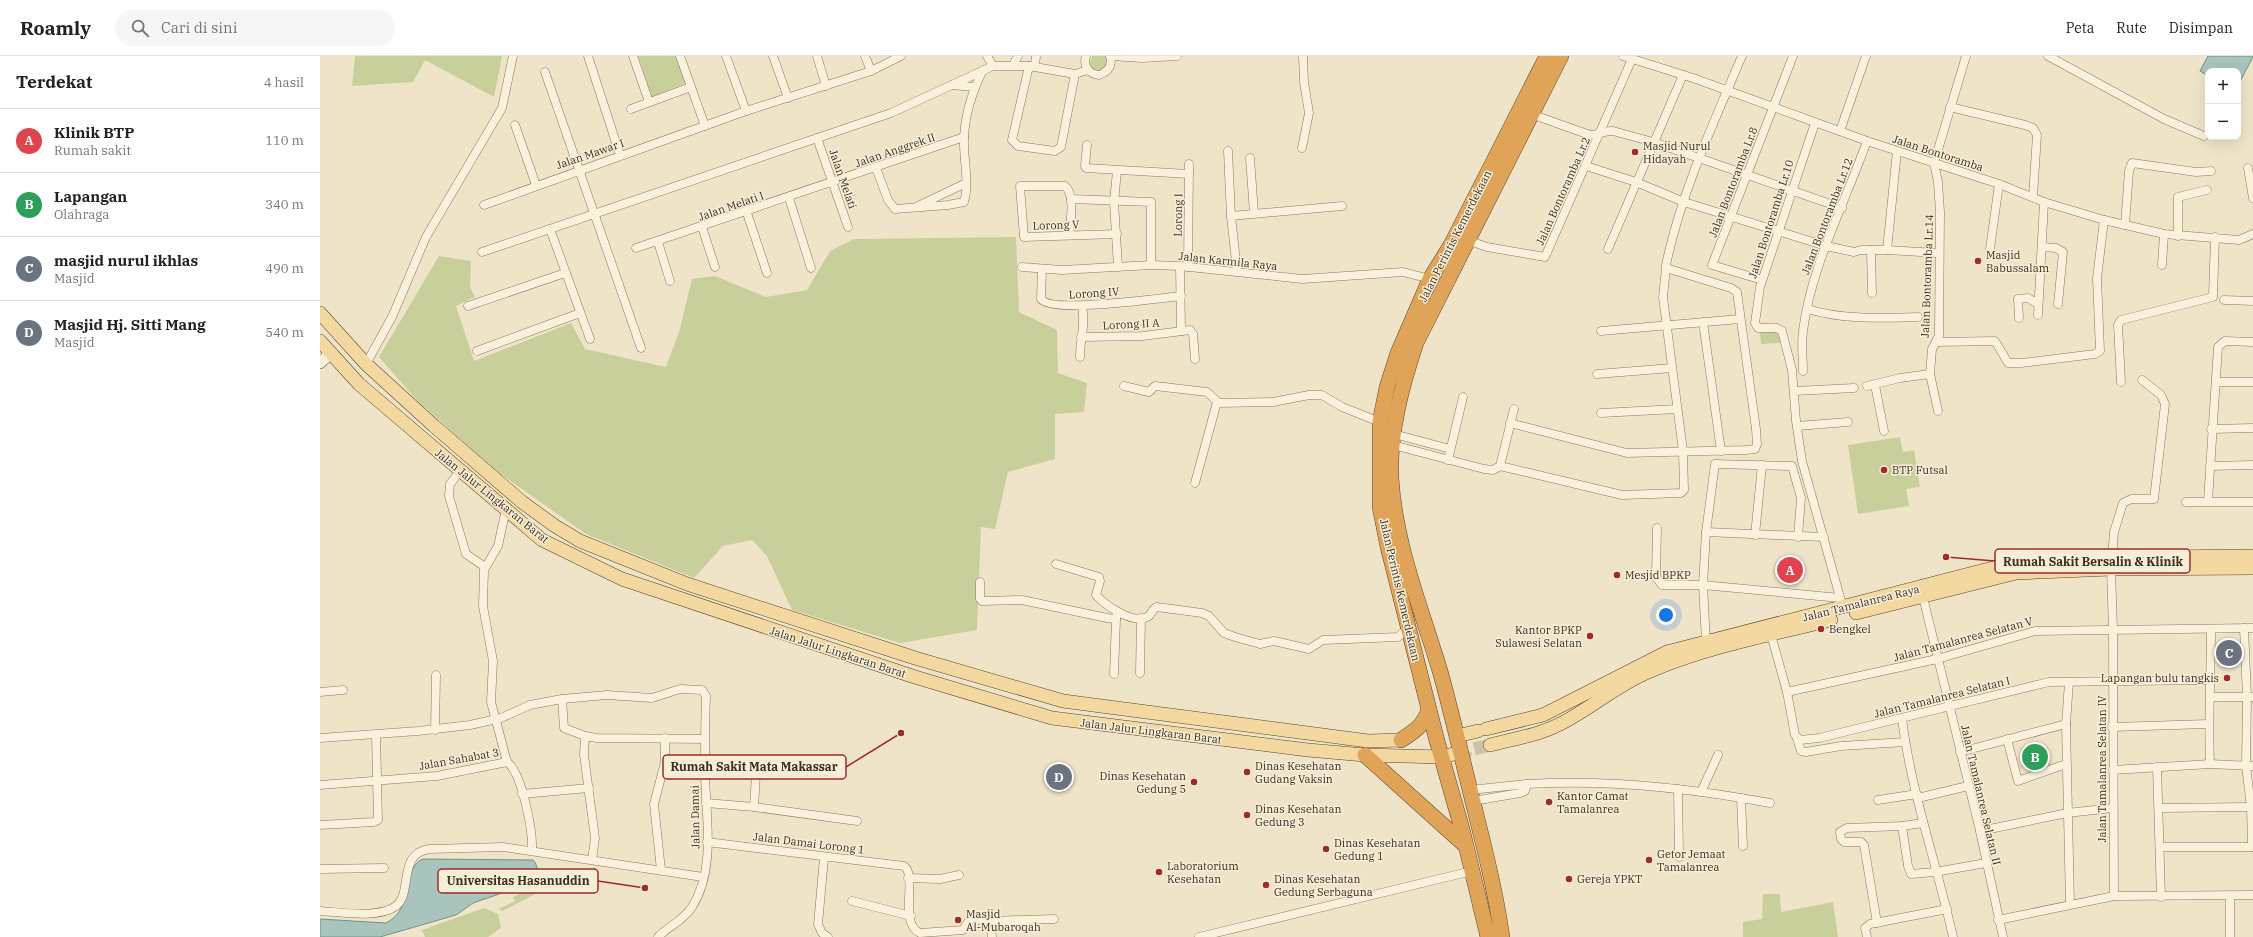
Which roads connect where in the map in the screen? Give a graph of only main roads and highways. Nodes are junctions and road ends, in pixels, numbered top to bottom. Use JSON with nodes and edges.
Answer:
{"nodes":[{"id":1,"x":1547,"y":56,"type":"edge"},
{"id":2,"x":1561,"y":56,"type":"edge"},
{"id":3,"x":1514,"y":133,"type":"junction"},
{"id":4,"x":320,"y":313,"type":"edge"},
{"id":5,"x":324,"y":347,"type":"edge"},
{"id":6,"x":320,"y":363,"type":"edge"},
{"id":7,"x":2253,"y":556,"type":"edge"},
{"id":8,"x":2213,"y":563,"type":"junction"},
{"id":9,"x":2253,"y":568,"type":"edge"},
{"id":10,"x":687,"y":584,"type":"junction"},
{"id":11,"x":1922,"y":592,"type":"junction"},
{"id":12,"x":680,"y":600,"type":"junction"},
{"id":13,"x":1770,"y":630,"type":"junction"},
{"id":14,"x":1669,"y":657,"type":"junction"},
{"id":15,"x":1429,"y":710,"type":"junction"},
{"id":16,"x":1457,"y":736,"type":"junction"},
{"id":17,"x":1401,"y":740,"type":"joint"},
{"id":18,"x":1437,"y":741,"type":"junction"},
{"id":19,"x":1490,"y":745,"type":"tunnel mouth"},
{"id":20,"x":1365,"y":756,"type":"junction"},
{"id":21,"x":1462,"y":756,"type":"junction"},
{"id":22,"x":1443,"y":762,"type":"junction"},
{"id":23,"x":1466,"y":846,"type":"junction"},
{"id":24,"x":1488,"y":937,"type":"edge"},
{"id":25,"x":1502,"y":937,"type":"edge"}],
"edges":[{"from":1,"to":3,"type":"highway","name":"Jalan Perintis Kemerdekaan"},
{"from":2,"to":3,"type":"highway","name":"Jalan Perintis Kemerdekaan"},
{"from":3,"to":15,"type":"highway","name":"Jalan Perintis Kemerdekaan"},
{"from":3,"to":16,"type":"highway","name":"Jalan Perintis Kemerdekaan"},
{"from":4,"to":10,"type":"main road","name":"Jalan Jalur Lingkaran Barat"},
{"from":5,"to":6,"type":"main road"},
{"from":5,"to":12,"type":"main road","name":"Jalan Jalur Lingkaran Barat"},
{"from":7,"to":8,"type":"main road","name":"Jalan Tamalanrea Raya"},
{"from":8,"to":9,"type":"main road","name":"Jalan Tamalanrea Raya"},
{"from":8,"to":11,"type":"main road","name":"Jalan Tamalanrea Raya"},
{"from":10,"to":12,"type":"main road"},
{"from":10,"to":17,"type":"main road","name":"Jalan Jalur Lingkaran Barat"},
{"from":11,"to":13,"type":"main road","name":"Jalan Tamalanrea Raya"},
{"from":11,"to":13,"type":"main road","name":"Jalan Tamalanrea Raya"},
{"from":12,"to":20,"type":"main road","name":"Jalan Jalur Lingkaran Barat"},
{"from":13,"to":14,"type":"main road","name":"Jalan Tamalanrea Raya"},
{"from":13,"to":14,"type":"main road","name":"Jalan Tamalanrea Raya"},
{"from":14,"to":16,"type":"main road","name":"Jalan Tamalanrea Raya"},
{"from":14,"to":19,"type":"main road","name":"Jalan Tamalanrea Raya"},
{"from":15,"to":17,"type":"highway"},
{"from":15,"to":18,"type":"highway","name":"Jalan Perintis Kemerdekaan"},
{"from":16,"to":18,"type":"highway"},
{"from":16,"to":21,"type":"highway","name":"Jalan Perintis Kemerdekaan"},
{"from":18,"to":22,"type":"highway","name":"Jalan Perintis Kemerdekaan"},
{"from":20,"to":22,"type":"main road","name":"Jalan Jalur Lingkaran Barat"},
{"from":20,"to":23,"type":"highway"},
{"from":21,"to":22,"type":"highway"},
{"from":21,"to":25,"type":"highway","name":"Jalan Perintis Kemerdekaan"},
{"from":22,"to":23,"type":"highway","name":"Jalan Perintis Kemerdekaan"},
{"from":23,"to":24,"type":"highway","name":"Jalan Perintis Kemerdekaan"}]}
